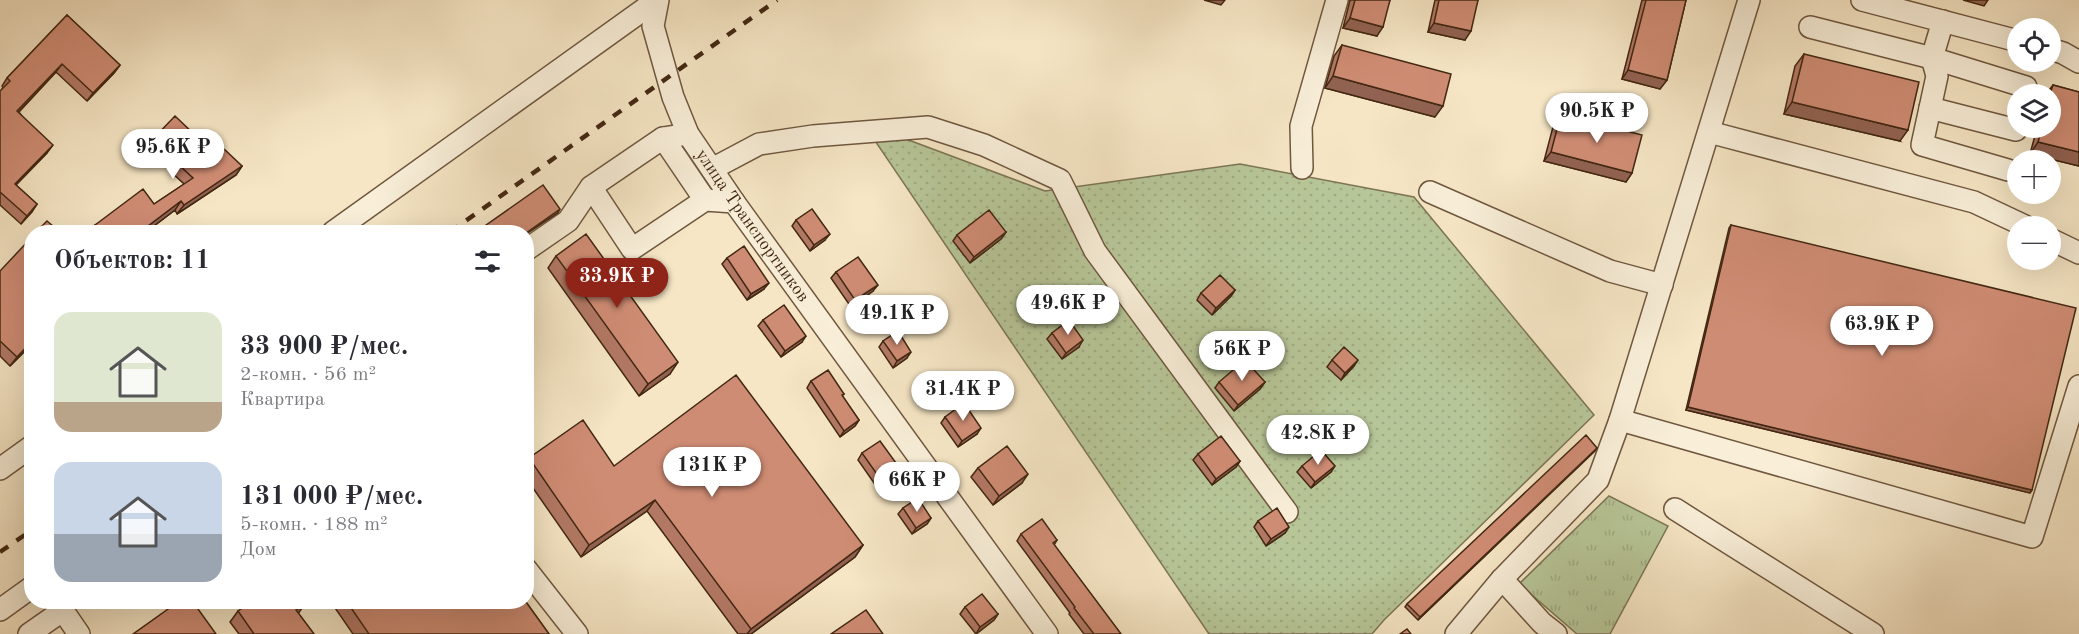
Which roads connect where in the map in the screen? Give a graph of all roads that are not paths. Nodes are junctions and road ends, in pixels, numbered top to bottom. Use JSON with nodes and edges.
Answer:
{"nodes":[{"id":1,"x":658,"y":0,"type":"edge"},
{"id":2,"x":1337,"y":0,"type":"edge"},
{"id":3,"x":1749,"y":0,"type":"edge"},
{"id":4,"x":1862,"y":0,"type":"edge"},
{"id":5,"x":1943,"y":21,"type":"junction"},
{"id":6,"x":1810,"y":27,"type":"dead end"},
{"id":7,"x":2007,"y":38,"type":"edge"},
{"id":8,"x":1932,"y":58,"type":"junction"},
{"id":9,"x":2016,"y":84,"type":"edge"},
{"id":10,"x":1930,"y":108,"type":"junction"},
{"id":11,"x":2007,"y":128,"type":"edge"},
{"id":12,"x":1709,"y":132,"type":"junction"},
{"id":13,"x":688,"y":134,"type":"junction"},
{"id":14,"x":663,"y":138,"type":"junction"},
{"id":15,"x":1302,"y":168,"type":"dead end"},
{"id":16,"x":712,"y":169,"type":"junction"},
{"id":17,"x":2007,"y":170,"type":"edge"},
{"id":18,"x":591,"y":187,"type":"junction"},
{"id":19,"x":1430,"y":192,"type":"dead end"},
{"id":20,"x":705,"y":200,"type":"junction"},
{"id":21,"x":734,"y":202,"type":"junction"},
{"id":22,"x":2007,"y":218,"type":"edge"},
{"id":23,"x":343,"y":225,"type":"edge"},
{"id":24,"x":534,"y":244,"type":"edge"},
{"id":25,"x":2061,"y":244,"type":"edge"},
{"id":26,"x":2079,"y":253,"type":"edge"},
{"id":27,"x":1662,"y":285,"type":"junction"},
{"id":28,"x":2079,"y":386,"type":"edge"},
{"id":29,"x":1620,"y":420,"type":"junction"},
{"id":30,"x":24,"y":452,"type":"edge"},
{"id":31,"x":0,"y":469,"type":"edge"},
{"id":32,"x":1675,"y":509,"type":"dead end"},
{"id":33,"x":1287,"y":512,"type":"dead end"},
{"id":34,"x":534,"y":579,"type":"edge"},
{"id":35,"x":1502,"y":579,"type":"junction"},
{"id":36,"x":24,"y":593,"type":"edge"},
{"id":37,"x":56,"y":609,"type":"edge"},
{"id":38,"x":61,"y":609,"type":"edge"},
{"id":39,"x":0,"y":610,"type":"edge"},
{"id":40,"x":28,"y":634,"type":"edge"},
{"id":41,"x":79,"y":634,"type":"edge"},
{"id":42,"x":577,"y":634,"type":"edge"},
{"id":43,"x":1047,"y":634,"type":"edge"},
{"id":44,"x":1456,"y":634,"type":"edge"},
{"id":45,"x":1557,"y":634,"type":"edge"},
{"id":46,"x":1873,"y":634,"type":"edge"}],
"edges":[{"from":1,"to":13,"type":"street","name":"улица Транспортников"},
{"from":1,"to":23,"type":"street"},
{"from":2,"to":15,"type":"street"},
{"from":3,"to":12,"type":"street"},
{"from":4,"to":5,"type":"street"},
{"from":5,"to":7,"type":"street"},
{"from":5,"to":8,"type":"street"},
{"from":6,"to":8,"type":"street"},
{"from":8,"to":9,"type":"street"},
{"from":8,"to":10,"type":"street"},
{"from":10,"to":11,"type":"street"},
{"from":10,"to":17,"type":"street"},
{"from":12,"to":22,"type":"street"},
{"from":12,"to":27,"type":"street"},
{"from":13,"to":14,"type":"street"},
{"from":13,"to":16,"type":"street","name":"улица Транспортников"},
{"from":14,"to":18,"type":"street"},
{"from":14,"to":20,"type":"street"},
{"from":16,"to":21,"type":"street","name":"улица Транспортников"},
{"from":16,"to":33,"type":"street"},
{"from":18,"to":20,"type":"street"},
{"from":18,"to":24,"type":"street"},
{"from":19,"to":27,"type":"street"},
{"from":20,"to":21,"type":"street"},
{"from":21,"to":43,"type":"street","name":"улица Транспортников"},
{"from":25,"to":26,"type":"street"},
{"from":27,"to":29,"type":"street"},
{"from":28,"to":29,"type":"street"},
{"from":29,"to":35,"type":"street"},
{"from":30,"to":31,"type":"street"},
{"from":32,"to":46,"type":"street"},
{"from":34,"to":42,"type":"street"},
{"from":35,"to":44,"type":"street"},
{"from":35,"to":45,"type":"street"},
{"from":36,"to":39,"type":"street"},
{"from":37,"to":40,"type":"street"},
{"from":38,"to":41,"type":"street"}]}
